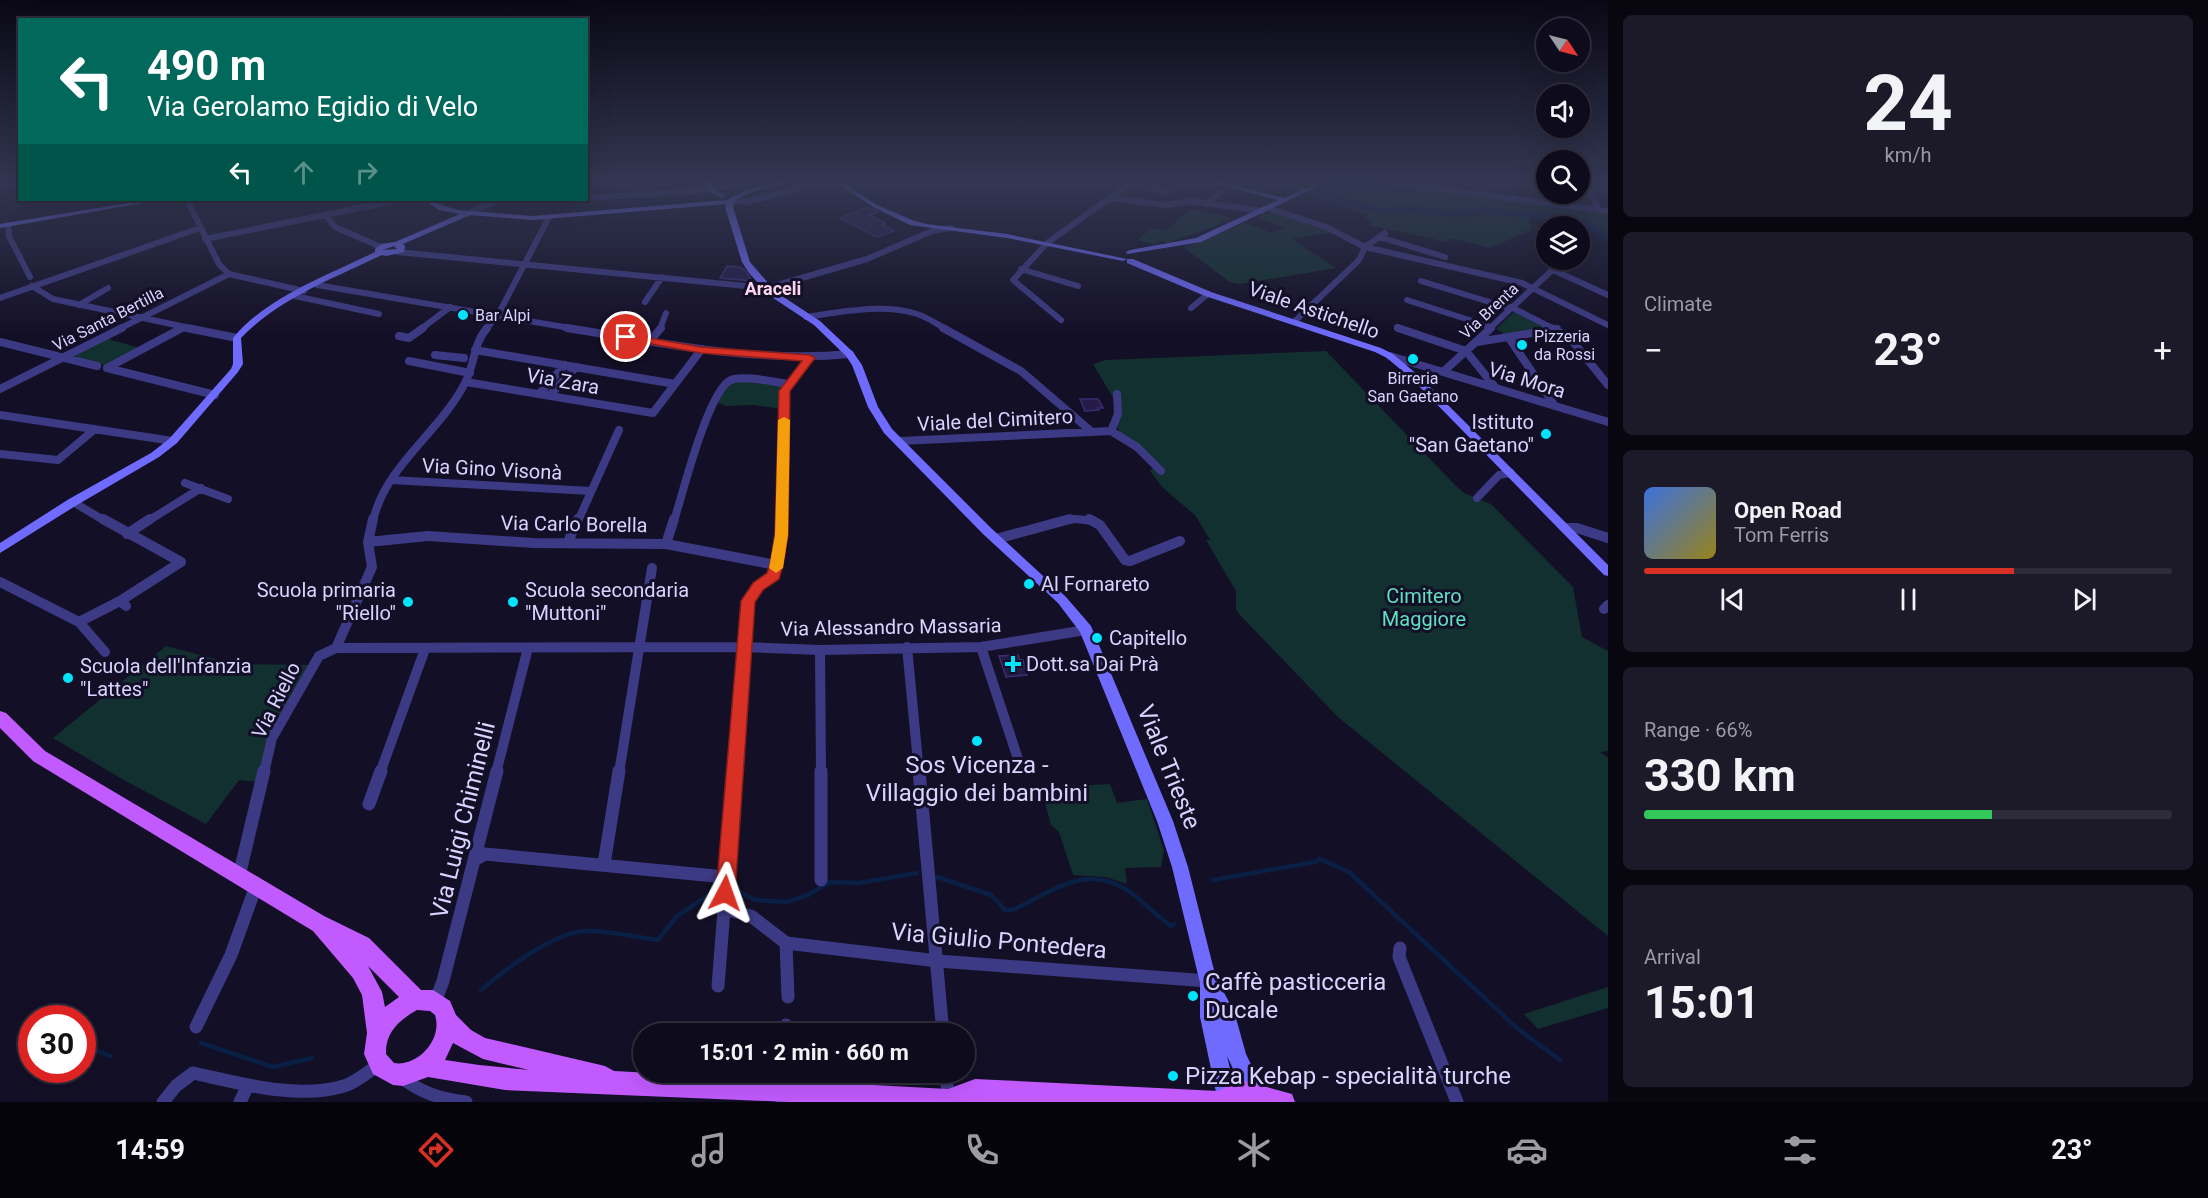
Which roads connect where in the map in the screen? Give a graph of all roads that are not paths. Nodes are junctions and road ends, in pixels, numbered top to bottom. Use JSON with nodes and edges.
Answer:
{"nodes":[{"id":1,"x":8,"y":233,"type":"edge"},
{"id":2,"x":184,"y":233,"type":"edge"},
{"id":3,"x":203,"y":233,"type":"edge"},
{"id":4,"x":233,"y":233,"type":"edge"},
{"id":5,"x":346,"y":233,"type":"edge"},
{"id":6,"x":428,"y":233,"type":"edge"},
{"id":7,"x":540,"y":233,"type":"edge"},
{"id":8,"x":735,"y":233,"type":"edge"},
{"id":9,"x":923,"y":233,"type":"edge"},
{"id":10,"x":986,"y":233,"type":"edge"},
{"id":11,"x":1059,"y":233,"type":"edge"},
{"id":12,"x":1210,"y":233,"type":"edge"},
{"id":13,"x":1339,"y":233,"type":"edge"},
{"id":14,"x":206,"y":239,"type":"junction"},
{"id":15,"x":1047,"y":243,"type":"junction"},
{"id":16,"x":1365,"y":247,"type":"junction"},
{"id":17,"x":398,"y":248,"type":"junction"},
{"id":18,"x":381,"y":250,"type":"junction"},
{"id":19,"x":1150,"y":250,"type":"junction"},
{"id":20,"x":1126,"y":256,"type":"junction"},
{"id":21,"x":1445,"y":257,"type":"dead end"},
{"id":22,"x":1142,"y":261,"type":"junction"},
{"id":23,"x":524,"y":264,"type":"junction"},
{"id":24,"x":1021,"y":269,"type":"junction"},
{"id":25,"x":1553,"y":270,"type":"joint"},
{"id":26,"x":229,"y":274,"type":"junction"},
{"id":27,"x":30,"y":277,"type":"dead end"},
{"id":28,"x":662,"y":277,"type":"junction"},
{"id":29,"x":1421,"y":281,"type":"dead end"},
{"id":30,"x":318,"y":285,"type":"junction"},
{"id":31,"x":32,"y":286,"type":"junction"},
{"id":32,"x":1078,"y":286,"type":"dead end"},
{"id":33,"x":1533,"y":287,"type":"junction"},
{"id":34,"x":108,"y":288,"type":"dead end"},
{"id":35,"x":767,"y":288,"type":"junction"},
{"id":36,"x":299,"y":293,"type":"junction"},
{"id":37,"x":1208,"y":294,"type":"junction"},
{"id":38,"x":1608,"y":295,"type":"edge"},
{"id":39,"x":0,"y":298,"type":"edge"},
{"id":40,"x":1407,"y":300,"type":"dead end"},
{"id":41,"x":645,"y":302,"type":"dead end"},
{"id":42,"x":79,"y":305,"type":"junction"},
{"id":43,"x":450,"y":307,"type":"junction"},
{"id":44,"x":1191,"y":308,"type":"dead end"},
{"id":45,"x":1510,"y":308,"type":"junction"},
{"id":46,"x":666,"y":313,"type":"dead end"},
{"id":47,"x":380,"y":314,"type":"dead end"},
{"id":48,"x":498,"y":315,"type":"junction"},
{"id":49,"x":806,"y":317,"type":"junction"},
{"id":50,"x":138,"y":318,"type":"junction"},
{"id":51,"x":1061,"y":320,"type":"dead end"},
{"id":52,"x":1294,"y":321,"type":"junction"},
{"id":53,"x":1608,"y":325,"type":"edge"},
{"id":54,"x":1397,"y":327,"type":"dead end"},
{"id":55,"x":1491,"y":327,"type":"junction"},
{"id":56,"x":182,"y":328,"type":"junction"},
{"id":57,"x":1557,"y":329,"type":"junction"},
{"id":58,"x":399,"y":336,"type":"dead end"},
{"id":59,"x":237,"y":338,"type":"junction"},
{"id":60,"x":1509,"y":338,"type":"junction"},
{"id":61,"x":650,"y":341,"type":"junction"},
{"id":62,"x":0,"y":342,"type":"edge"},
{"id":63,"x":1477,"y":342,"type":"junction"},
{"id":64,"x":475,"y":350,"type":"junction"},
{"id":65,"x":701,"y":350,"type":"junction"},
{"id":66,"x":1466,"y":351,"type":"junction"},
{"id":67,"x":850,"y":354,"type":"junction"},
{"id":68,"x":435,"y":355,"type":"dead end"},
{"id":69,"x":1390,"y":356,"type":"junction"},
{"id":70,"x":445,"y":357,"type":"junction"},
{"id":71,"x":62,"y":358,"type":"junction"},
{"id":72,"x":464,"y":358,"type":"dead end"},
{"id":73,"x":810,"y":358,"type":"junction"},
{"id":74,"x":409,"y":361,"type":"dead end"},
{"id":75,"x":565,"y":365,"type":"junction"},
{"id":76,"x":97,"y":366,"type":"dead end"},
{"id":77,"x":434,"y":367,"type":"junction"},
{"id":78,"x":576,"y":367,"type":"junction"},
{"id":79,"x":1440,"y":371,"type":"junction"},
{"id":80,"x":468,"y":378,"type":"junction"},
{"id":81,"x":1416,"y":378,"type":"junction"},
{"id":82,"x":675,"y":384,"type":"junction"},
{"id":83,"x":789,"y":384,"type":"junction"},
{"id":84,"x":1608,"y":386,"type":"edge"},
{"id":85,"x":1495,"y":387,"type":"junction"},
{"id":86,"x":0,"y":389,"type":"edge"},
{"id":87,"x":539,"y":394,"type":"junction"},
{"id":88,"x":1117,"y":394,"type":"dead end"},
{"id":89,"x":215,"y":395,"type":"junction"},
{"id":90,"x":550,"y":395,"type":"junction"},
{"id":91,"x":1555,"y":406,"type":"junction"},
{"id":92,"x":0,"y":415,"type":"edge"},
{"id":93,"x":1608,"y":422,"type":"edge"},
{"id":94,"x":95,"y":429,"type":"junction"},
{"id":95,"x":620,"y":430,"type":"dead end"},
{"id":96,"x":1111,"y":431,"type":"junction"},
{"id":97,"x":1092,"y":432,"type":"junction"},
{"id":98,"x":173,"y":441,"type":"junction"},
{"id":99,"x":900,"y":441,"type":"junction"},
{"id":100,"x":0,"y":454,"type":"edge"},
{"id":101,"x":1161,"y":471,"type":"dead end"},
{"id":102,"x":1511,"y":473,"type":"junction"},
{"id":103,"x":390,"y":480,"type":"junction"},
{"id":104,"x":185,"y":483,"type":"dead end"},
{"id":105,"x":201,"y":488,"type":"junction"},
{"id":106,"x":591,"y":491,"type":"junction"},
{"id":107,"x":1477,"y":498,"type":"dead end"},
{"id":108,"x":228,"y":499,"type":"dead end"},
{"id":109,"x":73,"y":502,"type":"junction"},
{"id":110,"x":1564,"y":528,"type":"junction"},
{"id":111,"x":127,"y":534,"type":"junction"},
{"id":112,"x":1608,"y":538,"type":"edge"},
{"id":113,"x":996,"y":539,"type":"junction"},
{"id":114,"x":1180,"y":541,"type":"dead end"},
{"id":115,"x":368,"y":542,"type":"junction"},
{"id":116,"x":568,"y":542,"type":"junction"},
{"id":117,"x":666,"y":544,"type":"junction"},
{"id":118,"x":0,"y":549,"type":"edge"},
{"id":119,"x":777,"y":565,"type":"junction"},
{"id":120,"x":652,"y":568,"type":"dead end"},
{"id":121,"x":1608,"y":572,"type":"edge"},
{"id":122,"x":0,"y":582,"type":"edge"},
{"id":123,"x":79,"y":622,"type":"junction"},
{"id":124,"x":1086,"y":630,"type":"junction"},
{"id":125,"x":638,"y":647,"type":"junction"},
{"id":126,"x":743,"y":647,"type":"junction"},
{"id":127,"x":907,"y":647,"type":"junction"},
{"id":128,"x":981,"y":647,"type":"junction"},
{"id":129,"x":336,"y":648,"type":"junction"},
{"id":130,"x":528,"y":648,"type":"junction"},
{"id":131,"x":425,"y":649,"type":"junction"},
{"id":132,"x":820,"y":650,"type":"junction"},
{"id":133,"x":105,"y":652,"type":"dead end"},
{"id":134,"x":2,"y":721,"type":"edge"},
{"id":135,"x":1021,"y":768,"type":"dead end"},
{"id":136,"x":369,"y":804,"type":"dead end"},
{"id":137,"x":474,"y":860,"type":"junction"},
{"id":138,"x":604,"y":864,"type":"junction"},
{"id":139,"x":239,"y":876,"type":"junction"},
{"id":140,"x":726,"y":877,"type":"junction"},
{"id":141,"x":821,"y":880,"type":"dead end"},
{"id":142,"x":256,"y":886,"type":"junction"},
{"id":143,"x":724,"y":909,"type":"junction"},
{"id":144,"x":317,"y":923,"type":"junction"},
{"id":145,"x":786,"y":943,"type":"junction"},
{"id":146,"x":1400,"y":948,"type":"dead end"},
{"id":147,"x":938,"y":961,"type":"junction"},
{"id":148,"x":1208,"y":981,"type":"junction"},
{"id":149,"x":718,"y":986,"type":"dead end"},
{"id":150,"x":788,"y":997,"type":"dead end"},
{"id":151,"x":426,"y":1001,"type":"junction"},
{"id":152,"x":448,"y":1022,"type":"junction"},
{"id":153,"x":942,"y":1023,"type":"edge"},
{"id":154,"x":196,"y":1027,"type":"dead end"},
{"id":155,"x":378,"y":1034,"type":"junction"},
{"id":156,"x":380,"y":1064,"type":"junction"},
{"id":157,"x":426,"y":1066,"type":"junction"},
{"id":158,"x":399,"y":1075,"type":"junction"},
{"id":159,"x":633,"y":1082,"type":"edge"},
{"id":160,"x":633,"y":1083,"type":"edge"},
{"id":161,"x":636,"y":1083,"type":"edge"},
{"id":162,"x":948,"y":1083,"type":"edge"},
{"id":163,"x":248,"y":1084,"type":"junction"},
{"id":164,"x":782,"y":1089,"type":"edge"},
{"id":165,"x":1260,"y":1097,"type":"edge"},
{"id":166,"x":1223,"y":1100,"type":"edge"},
{"id":167,"x":950,"y":1101,"type":"edge"},
{"id":168,"x":163,"y":1102,"type":"edge"},
{"id":169,"x":240,"y":1102,"type":"edge"},
{"id":170,"x":466,"y":1102,"type":"edge"},
{"id":171,"x":1284,"y":1102,"type":"edge"},
{"id":172,"x":1457,"y":1102,"type":"edge"}],
"edges":[{"from":1,"to":27,"type":"street"},
{"from":2,"to":31,"type":"street"},
{"from":3,"to":14,"type":"street"},
{"from":4,"to":14,"type":"street"},
{"from":5,"to":18,"type":"street"},
{"from":6,"to":17,"type":"street"},
{"from":7,"to":23,"type":"street","name":"Via Riello"},
{"from":8,"to":35,"type":"street","name":"Viale Trieste"},
{"from":9,"to":35,"type":"street"},
{"from":10,"to":15,"type":"street"},
{"from":11,"to":15,"type":"street"},
{"from":12,"to":19,"type":"street"},
{"from":13,"to":16,"type":"street"},
{"from":14,"to":26,"type":"street"},
{"from":15,"to":20,"type":"street"},
{"from":15,"to":24,"type":"street"},
{"from":16,"to":21,"type":"street"},
{"from":16,"to":33,"type":"street"},
{"from":16,"to":52,"type":"street"},
{"from":17,"to":18,"type":"street"},
{"from":17,"to":23,"type":"street"},
{"from":18,"to":30,"type":"street"},
{"from":19,"to":20,"type":"street"},
{"from":19,"to":22,"type":"street"},
{"from":20,"to":22,"type":"street","name":"Viale Astichello"},
{"from":22,"to":37,"type":"street","name":"Viale Astichello"},
{"from":23,"to":28,"type":"street"},
{"from":23,"to":48,"type":"street","name":"Via Riello"},
{"from":24,"to":32,"type":"street"},
{"from":24,"to":51,"type":"street"},
{"from":25,"to":33,"type":"street","name":"Via Brenta"},
{"from":25,"to":38,"type":"street"},
{"from":26,"to":36,"type":"street"},
{"from":26,"to":50,"type":"street","name":"Via Santa Bertilla"},
{"from":28,"to":35,"type":"street"},
{"from":28,"to":41,"type":"street"},
{"from":29,"to":45,"type":"street"},
{"from":30,"to":36,"type":"street"},
{"from":30,"to":43,"type":"street"},
{"from":31,"to":39,"type":"street"},
{"from":31,"to":42,"type":"street"},
{"from":33,"to":45,"type":"street","name":"Via Brenta"},
{"from":33,"to":53,"type":"street"},
{"from":34,"to":42,"type":"street"},
{"from":35,"to":49,"type":"street","name":"Viale Trieste"},
{"from":36,"to":47,"type":"street"},
{"from":36,"to":59,"type":"street"},
{"from":37,"to":44,"type":"street"},
{"from":37,"to":52,"type":"street","name":"Viale Astichello"},
{"from":40,"to":55,"type":"street"},
{"from":42,"to":50,"type":"street"},
{"from":43,"to":48,"type":"street"},
{"from":43,"to":58,"type":"street"},
{"from":45,"to":55,"type":"street","name":"Via Brenta"},
{"from":45,"to":57,"type":"street"},
{"from":46,"to":61,"type":"street"},
{"from":48,"to":61,"type":"street"},
{"from":48,"to":64,"type":"street","name":"Via Riello"},
{"from":49,"to":67,"type":"street","name":"Viale Trieste"},
{"from":49,"to":97,"type":"street"},
{"from":50,"to":56,"type":"street"},
{"from":50,"to":71,"type":"street","name":"Via Santa Bertilla"},
{"from":52,"to":69,"type":"street","name":"Viale Astichello"},
{"from":54,"to":66,"type":"street"},
{"from":55,"to":63,"type":"street","name":"Via Brenta"},
{"from":56,"to":59,"type":"street"},
{"from":56,"to":89,"type":"street"},
{"from":57,"to":60,"type":"street"},
{"from":57,"to":84,"type":"street"},
{"from":59,"to":89,"type":"street"},
{"from":60,"to":63,"type":"street"},
{"from":60,"to":91,"type":"street"},
{"from":61,"to":65,"type":"street"},
{"from":62,"to":71,"type":"street"},
{"from":63,"to":66,"type":"street","name":"Via Brenta"},
{"from":64,"to":75,"type":"street"},
{"from":64,"to":80,"type":"street","name":"Via Riello"},
{"from":65,"to":73,"type":"street"},
{"from":65,"to":82,"type":"street"},
{"from":66,"to":79,"type":"street","name":"Via Brenta"},
{"from":66,"to":85,"type":"street"},
{"from":67,"to":73,"type":"street"},
{"from":67,"to":99,"type":"street","name":"Viale Trieste"},
{"from":68,"to":70,"type":"street"},
{"from":69,"to":79,"type":"street","name":"Via Mora"},
{"from":69,"to":81,"type":"street","name":"Viale Astichello"},
{"from":70,"to":72,"type":"street"},
{"from":70,"to":77,"type":"street"},
{"from":71,"to":76,"type":"street"},
{"from":71,"to":86,"type":"street","name":"Via Santa Bertilla"},
{"from":73,"to":83,"type":"street"},
{"from":74,"to":77,"type":"street"},
{"from":75,"to":78,"type":"street"},
{"from":75,"to":87,"type":"street"},
{"from":77,"to":80,"type":"street"},
{"from":78,"to":82,"type":"street"},
{"from":78,"to":90,"type":"street"},
{"from":79,"to":81,"type":"street"},
{"from":79,"to":85,"type":"street","name":"Via Mora"},
{"from":80,"to":87,"type":"street","name":"Via Zara"},
{"from":80,"to":103,"type":"street","name":"Via Riello"},
{"from":81,"to":102,"type":"street","name":"Viale Astichello"},
{"from":82,"to":90,"type":"street","name":"Via Zara"},
{"from":83,"to":117,"type":"street"},
{"from":83,"to":119,"type":"street"},
{"from":85,"to":91,"type":"street","name":"Via Mora"},
{"from":87,"to":90,"type":"street","name":"Via Zara"},
{"from":88,"to":96,"type":"street"},
{"from":89,"to":98,"type":"street"},
{"from":91,"to":93,"type":"street","name":"Via Mora"},
{"from":92,"to":94,"type":"street"},
{"from":94,"to":98,"type":"street"},
{"from":94,"to":100,"type":"street"},
{"from":95,"to":106,"type":"street"},
{"from":96,"to":97,"type":"street","name":"Viale del Cimitero"},
{"from":96,"to":101,"type":"street"},
{"from":97,"to":99,"type":"street","name":"Viale del Cimitero"},
{"from":98,"to":109,"type":"street"},
{"from":99,"to":113,"type":"street","name":"Viale Trieste"},
{"from":102,"to":107,"type":"street"},
{"from":102,"to":110,"type":"street","name":"Viale Astichello"},
{"from":103,"to":106,"type":"street","name":"Via Gino Visonà"},
{"from":103,"to":115,"type":"street","name":"Via Riello"},
{"from":104,"to":105,"type":"street"},
{"from":105,"to":108,"type":"street"},
{"from":105,"to":111,"type":"street"},
{"from":106,"to":116,"type":"street"},
{"from":109,"to":111,"type":"street"},
{"from":109,"to":118,"type":"street"},
{"from":110,"to":112,"type":"street"},
{"from":110,"to":121,"type":"street","name":"Viale Astichello"},
{"from":111,"to":123,"type":"street"},
{"from":113,"to":114,"type":"street"},
{"from":113,"to":124,"type":"street","name":"Viale Trieste"},
{"from":115,"to":116,"type":"street","name":"Via Carlo Borella"},
{"from":115,"to":129,"type":"street","name":"Via Riello"},
{"from":116,"to":117,"type":"street","name":"Via Carlo Borella"},
{"from":117,"to":119,"type":"street","name":"Via Carlo Borella"},
{"from":119,"to":126,"type":"street"},
{"from":120,"to":125,"type":"street"},
{"from":122,"to":123,"type":"street"},
{"from":123,"to":133,"type":"street"},
{"from":124,"to":128,"type":"street","name":"Via Alessandro Massaria"},
{"from":124,"to":148,"type":"street","name":"Viale Trieste"},
{"from":125,"to":126,"type":"street","name":"Via Alessandro Massaria"},
{"from":125,"to":130,"type":"street","name":"Via Alessandro Massaria"},
{"from":125,"to":138,"type":"street"},
{"from":126,"to":132,"type":"street","name":"Via Alessandro Massaria"},
{"from":126,"to":140,"type":"street"},
{"from":127,"to":128,"type":"street","name":"Via Alessandro Massaria"},
{"from":127,"to":132,"type":"street","name":"Via Alessandro Massaria"},
{"from":127,"to":147,"type":"street"},
{"from":128,"to":135,"type":"street"},
{"from":129,"to":131,"type":"street","name":"Via Alessandro Massaria"},
{"from":129,"to":139,"type":"street","name":"Via Riello"},
{"from":130,"to":131,"type":"street","name":"Via Alessandro Massaria"},
{"from":130,"to":137,"type":"street","name":"Via Luigi Chiminelli"},
{"from":131,"to":136,"type":"street"},
{"from":132,"to":141,"type":"street"},
{"from":134,"to":139,"type":"main road"},
{"from":137,"to":138,"type":"street"},
{"from":137,"to":151,"type":"street","name":"Via Luigi Chiminelli"},
{"from":138,"to":140,"type":"street"},
{"from":139,"to":142,"type":"main road"},
{"from":140,"to":143,"type":"street"},
{"from":142,"to":144,"type":"main road"},
{"from":142,"to":154,"type":"street"},
{"from":143,"to":145,"type":"street"},
{"from":143,"to":149,"type":"street"},
{"from":144,"to":151,"type":"main road"},
{"from":144,"to":155,"type":"main road"},
{"from":145,"to":147,"type":"street","name":"Via Giulio Pontedera"},
{"from":145,"to":150,"type":"street"},
{"from":146,"to":172,"type":"street"},
{"from":147,"to":148,"type":"street","name":"Via Giulio Pontedera"},
{"from":147,"to":153,"type":"street"},
{"from":148,"to":165,"type":"street","name":"Viale Trieste"},
{"from":148,"to":166,"type":"street","name":"Viale Trieste"},
{"from":151,"to":152,"type":"main road"},
{"from":151,"to":155,"type":"main road"},
{"from":152,"to":157,"type":"main road"},
{"from":152,"to":159,"type":"main road"},
{"from":155,"to":156,"type":"main road"},
{"from":156,"to":158,"type":"main road"},
{"from":156,"to":163,"type":"street"},
{"from":157,"to":158,"type":"main road"},
{"from":157,"to":160,"type":"main road"},
{"from":158,"to":170,"type":"street"},
{"from":161,"to":164,"type":"main road"},
{"from":162,"to":167,"type":"street"},
{"from":163,"to":168,"type":"street"},
{"from":163,"to":169,"type":"street"},
{"from":164,"to":167,"type":"main road"},
{"from":165,"to":166,"type":"main road"},
{"from":165,"to":171,"type":"main road"},
{"from":166,"to":167,"type":"main road"}]}
